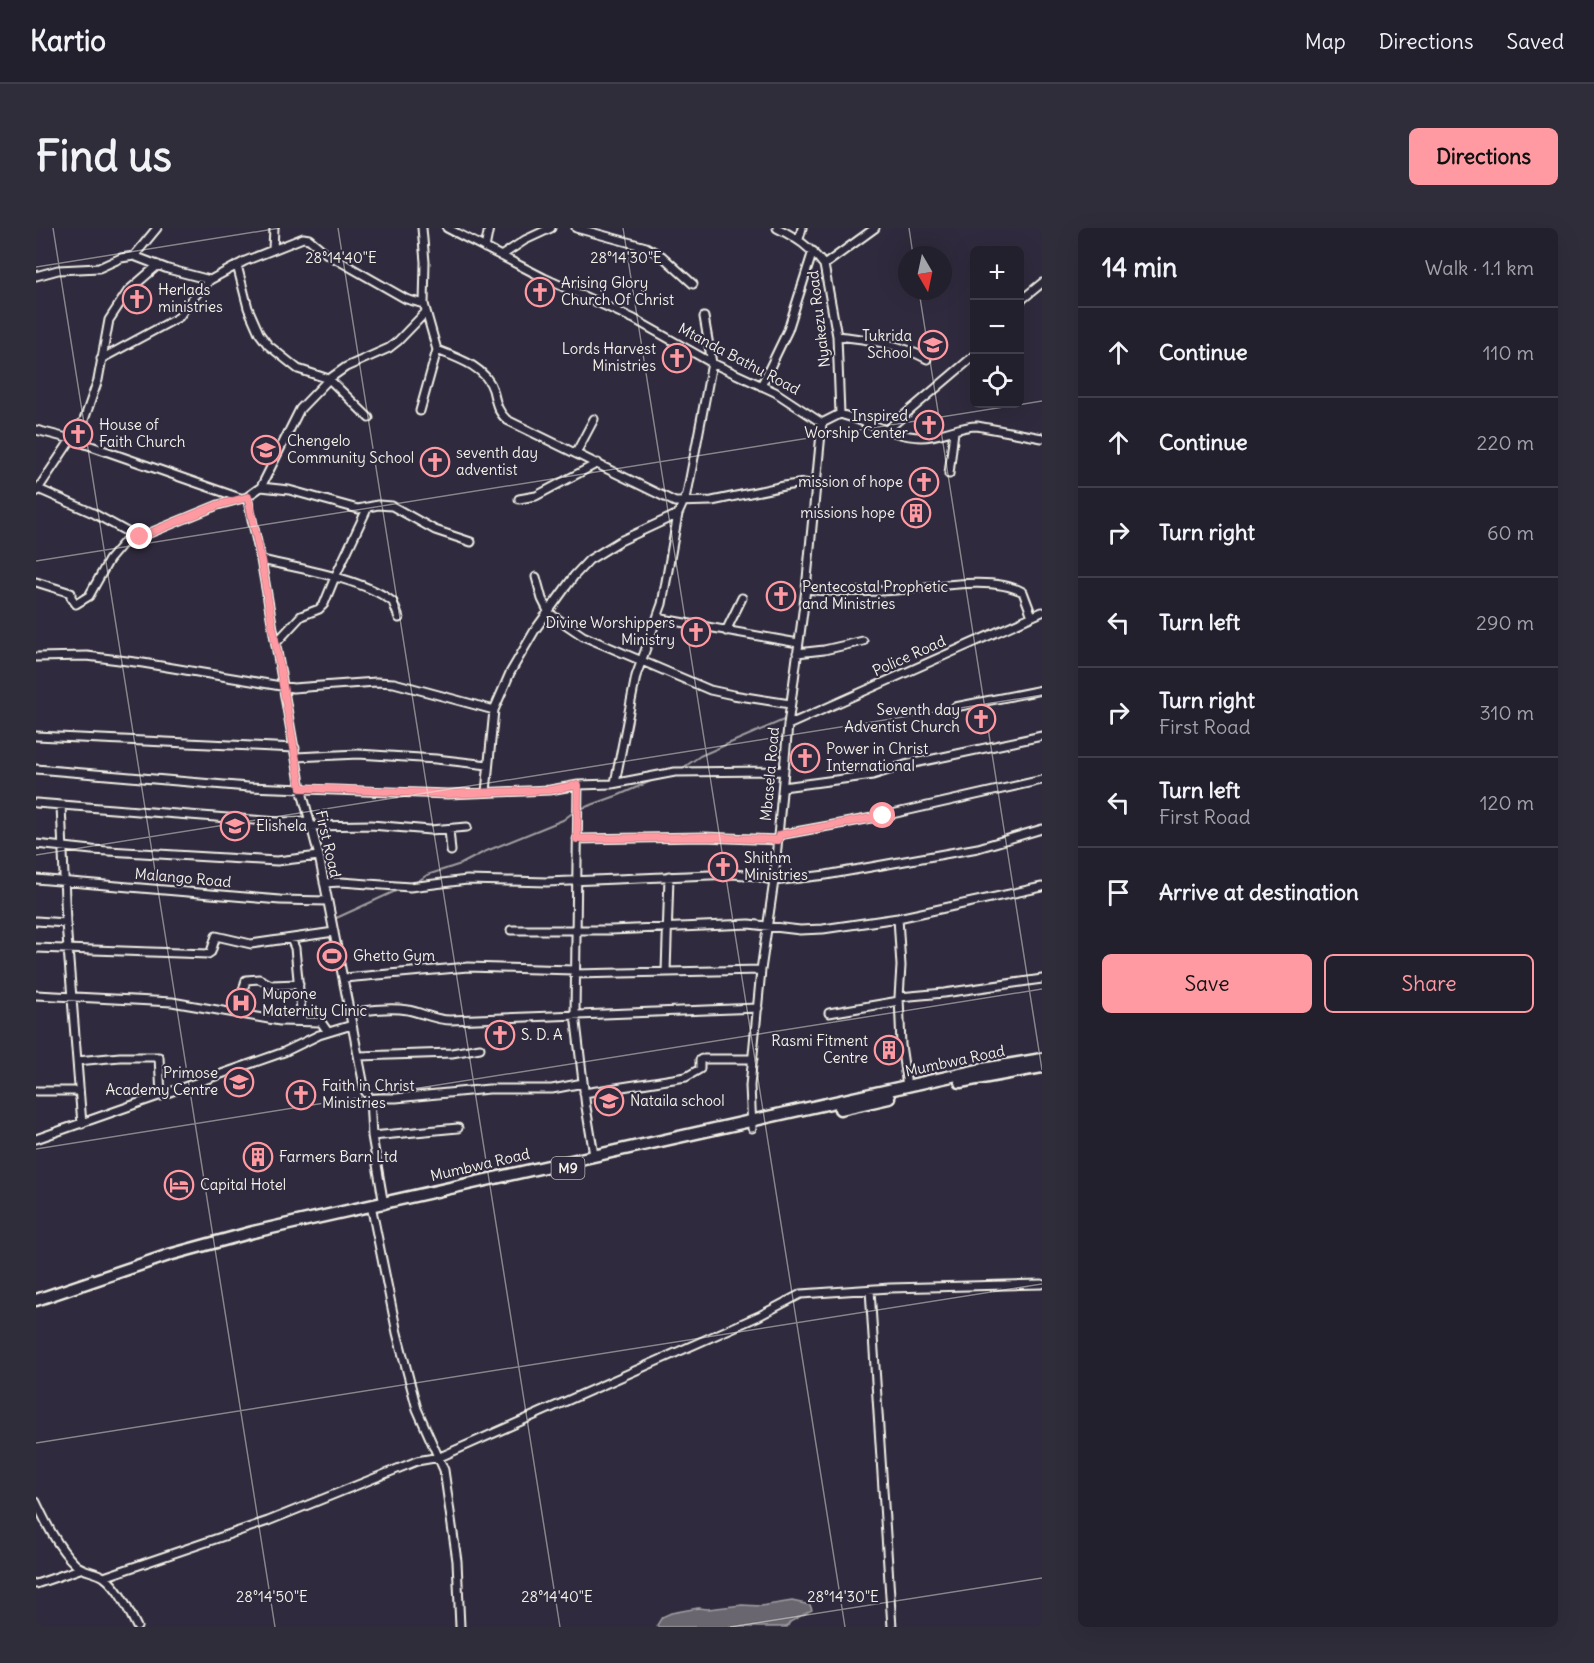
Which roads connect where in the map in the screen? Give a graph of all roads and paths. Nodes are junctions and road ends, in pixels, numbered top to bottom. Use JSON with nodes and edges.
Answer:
{"nodes":[{"id":1,"x":157,"y":228,"type":"edge"},
{"id":2,"x":274,"y":228,"type":"edge"},
{"id":3,"x":422,"y":228,"type":"edge"},
{"id":4,"x":447,"y":228,"type":"edge"},
{"id":5,"x":489,"y":228,"type":"edge"},
{"id":6,"x":551,"y":228,"type":"edge"},
{"id":7,"x":576,"y":228,"type":"edge"},
{"id":8,"x":777,"y":228,"type":"edge"},
{"id":9,"x":802,"y":228,"type":"edge"},
{"id":10,"x":875,"y":228,"type":"edge"},
{"id":11,"x":799,"y":239,"type":"junction"},
{"id":12,"x":484,"y":248,"type":"junction"},
{"id":13,"x":273,"y":249,"type":"junction"},
{"id":14,"x":813,"y":251,"type":"junction"},
{"id":15,"x":134,"y":256,"type":"junction"},
{"id":16,"x":501,"y":256,"type":"junction"},
{"id":17,"x":158,"y":265,"type":"junction"},
{"id":18,"x":237,"y":265,"type":"junction"},
{"id":19,"x":824,"y":265,"type":"junction"},
{"id":20,"x":36,"y":276,"type":"edge"},
{"id":21,"x":210,"y":280,"type":"junction"},
{"id":22,"x":1042,"y":283,"type":"edge"},
{"id":23,"x":693,"y":284,"type":"dead end"},
{"id":24,"x":1021,"y":300,"type":"edge"},
{"id":25,"x":425,"y":308,"type":"junction"},
{"id":26,"x":704,"y":317,"type":"dead end"},
{"id":27,"x":837,"y":336,"type":"junction"},
{"id":28,"x":437,"y":350,"type":"junction"},
{"id":29,"x":101,"y":359,"type":"junction"},
{"id":30,"x":927,"y":359,"type":"dead end"},
{"id":31,"x":970,"y":359,"type":"edge"},
{"id":32,"x":712,"y":363,"type":"junction"},
{"id":33,"x":329,"y":379,"type":"junction"},
{"id":34,"x":761,"y":386,"type":"junction"},
{"id":35,"x":420,"y":411,"type":"dead end"},
{"id":36,"x":840,"y":414,"type":"junction"},
{"id":37,"x":369,"y":418,"type":"dead end"},
{"id":38,"x":594,"y":419,"type":"dead end"},
{"id":39,"x":822,"y":423,"type":"junction"},
{"id":40,"x":888,"y":429,"type":"junction"},
{"id":41,"x":36,"y":430,"type":"edge"},
{"id":42,"x":954,"y":431,"type":"junction"},
{"id":43,"x":1042,"y":438,"type":"edge"},
{"id":44,"x":71,"y":439,"type":"junction"},
{"id":45,"x":576,"y":453,"type":"junction"},
{"id":46,"x":598,"y":463,"type":"junction"},
{"id":47,"x":950,"y":474,"type":"dead end"},
{"id":48,"x":817,"y":485,"type":"junction"},
{"id":49,"x":261,"y":487,"type":"junction"},
{"id":50,"x":37,"y":490,"type":"edge"},
{"id":51,"x":244,"y":498,"type":"junction"},
{"id":52,"x":519,"y":499,"type":"dead end"},
{"id":53,"x":683,"y":503,"type":"junction"},
{"id":54,"x":367,"y":509,"type":"junction"},
{"id":55,"x":678,"y":514,"type":"junction"},
{"id":56,"x":131,"y":534,"type":"junction"},
{"id":57,"x":471,"y":542,"type":"dead end"},
{"id":58,"x":261,"y":560,"type":"junction"},
{"id":59,"x":334,"y":577,"type":"junction"},
{"id":60,"x":536,"y":577,"type":"dead end"},
{"id":61,"x":36,"y":582,"type":"edge"},
{"id":62,"x":806,"y":589,"type":"junction"},
{"id":63,"x":742,"y":598,"type":"dead end"},
{"id":64,"x":1042,"y":612,"type":"edge"},
{"id":65,"x":549,"y":613,"type":"junction"},
{"id":66,"x":1032,"y":616,"type":"junction"},
{"id":67,"x":399,"y":618,"type":"dead end"},
{"id":68,"x":657,"y":618,"type":"junction"},
{"id":69,"x":726,"y":631,"type":"junction"},
{"id":70,"x":863,"y":641,"type":"dead end"},
{"id":71,"x":276,"y":643,"type":"junction"},
{"id":72,"x":798,"y":643,"type":"junction"},
{"id":73,"x":797,"y":653,"type":"junction"},
{"id":74,"x":36,"y":657,"type":"edge"},
{"id":75,"x":641,"y":660,"type":"junction"},
{"id":76,"x":284,"y":687,"type":"junction"},
{"id":77,"x":1042,"y":690,"type":"edge"},
{"id":78,"x":790,"y":704,"type":"junction"},
{"id":79,"x":955,"y":707,"type":"dead end"},
{"id":80,"x":494,"y":710,"type":"junction"},
{"id":81,"x":788,"y":725,"type":"junction"},
{"id":82,"x":36,"y":736,"type":"edge"},
{"id":83,"x":1042,"y":736,"type":"edge"},
{"id":84,"x":295,"y":748,"type":"junction"},
{"id":85,"x":296,"y":757,"type":"junction"},
{"id":86,"x":488,"y":765,"type":"junction"},
{"id":87,"x":36,"y":769,"type":"edge"},
{"id":88,"x":783,"y":771,"type":"junction"},
{"id":89,"x":1042,"y":780,"type":"edge"},
{"id":90,"x":615,"y":783,"type":"junction"},
{"id":91,"x":578,"y":785,"type":"junction"},
{"id":92,"x":783,"y":786,"type":"junction"},
{"id":93,"x":301,"y":788,"type":"junction"},
{"id":94,"x":486,"y":792,"type":"junction"},
{"id":95,"x":36,"y":803,"type":"edge"},
{"id":96,"x":61,"y":805,"type":"junction"},
{"id":97,"x":310,"y":823,"type":"junction"},
{"id":98,"x":467,"y":827,"type":"dead end"},
{"id":99,"x":449,"y":829,"type":"junction"},
{"id":100,"x":1042,"y":829,"type":"edge"},
{"id":101,"x":779,"y":837,"type":"junction"},
{"id":102,"x":577,"y":839,"type":"junction"},
{"id":103,"x":36,"y":843,"type":"edge"},
{"id":104,"x":62,"y":846,"type":"junction"},
{"id":105,"x":451,"y":851,"type":"dead end"},
{"id":106,"x":319,"y":856,"type":"junction"},
{"id":107,"x":669,"y":876,"type":"junction"},
{"id":108,"x":36,"y":879,"type":"edge"},
{"id":109,"x":576,"y":880,"type":"junction"},
{"id":110,"x":774,"y":881,"type":"junction"},
{"id":111,"x":64,"y":882,"type":"junction"},
{"id":112,"x":324,"y":883,"type":"junction"},
{"id":113,"x":1042,"y":887,"type":"edge"},
{"id":114,"x":327,"y":901,"type":"junction"},
{"id":115,"x":898,"y":918,"type":"junction"},
{"id":116,"x":36,"y":921,"type":"edge"},
{"id":117,"x":66,"y":923,"type":"junction"},
{"id":118,"x":767,"y":925,"type":"junction"},
{"id":119,"x":667,"y":928,"type":"junction"},
{"id":120,"x":511,"y":930,"type":"dead end"},
{"id":121,"x":575,"y":931,"type":"junction"},
{"id":122,"x":334,"y":932,"type":"junction"},
{"id":123,"x":291,"y":939,"type":"junction"},
{"id":124,"x":36,"y":948,"type":"edge"},
{"id":125,"x":69,"y":948,"type":"junction"},
{"id":126,"x":761,"y":970,"type":"junction"},
{"id":127,"x":574,"y":972,"type":"junction"},
{"id":128,"x":666,"y":972,"type":"junction"},
{"id":129,"x":344,"y":978,"type":"junction"},
{"id":130,"x":1042,"y":979,"type":"edge"},
{"id":131,"x":299,"y":984,"type":"junction"},
{"id":132,"x":243,"y":994,"type":"dead end"},
{"id":133,"x":36,"y":995,"type":"edge"},
{"id":134,"x":73,"y":996,"type":"junction"},
{"id":135,"x":899,"y":999,"type":"junction"},
{"id":136,"x":758,"y":1008,"type":"junction"},
{"id":137,"x":350,"y":1013,"type":"junction"},
{"id":138,"x":829,"y":1013,"type":"dead end"},
{"id":139,"x":575,"y":1014,"type":"junction"},
{"id":140,"x":302,"y":1021,"type":"junction"},
{"id":141,"x":352,"y":1025,"type":"junction"},
{"id":142,"x":328,"y":1032,"type":"junction"},
{"id":143,"x":480,"y":1048,"type":"dead end"},
{"id":144,"x":358,"y":1056,"type":"junction"},
{"id":145,"x":753,"y":1059,"type":"junction"},
{"id":146,"x":1042,"y":1059,"type":"edge"},
{"id":147,"x":77,"y":1061,"type":"junction"},
{"id":148,"x":1042,"y":1067,"type":"edge"},
{"id":149,"x":583,"y":1083,"type":"junction"},
{"id":150,"x":907,"y":1086,"type":"junction"},
{"id":151,"x":36,"y":1091,"type":"edge"},
{"id":152,"x":79,"y":1091,"type":"junction"},
{"id":153,"x":584,"y":1093,"type":"junction"},
{"id":154,"x":161,"y":1096,"type":"junction"},
{"id":155,"x":370,"y":1098,"type":"junction"},
{"id":156,"x":82,"y":1124,"type":"junction"},
{"id":157,"x":751,"y":1125,"type":"junction"},
{"id":158,"x":458,"y":1128,"type":"dead end"},
{"id":159,"x":372,"y":1136,"type":"junction"},
{"id":160,"x":36,"y":1139,"type":"edge"},
{"id":161,"x":594,"y":1155,"type":"junction"},
{"id":162,"x":385,"y":1205,"type":"junction"},
{"id":163,"x":371,"y":1207,"type":"junction"},
{"id":164,"x":1042,"y":1284,"type":"edge"},
{"id":165,"x":870,"y":1290,"type":"junction"},
{"id":166,"x":36,"y":1300,"type":"edge"},
{"id":167,"x":36,"y":1306,"type":"edge"},
{"id":168,"x":440,"y":1457,"type":"junction"},
{"id":169,"x":36,"y":1502,"type":"edge"},
{"id":170,"x":80,"y":1569,"type":"junction"},
{"id":171,"x":104,"y":1577,"type":"junction"},
{"id":172,"x":36,"y":1584,"type":"edge"},
{"id":173,"x":137,"y":1627,"type":"edge"},
{"id":174,"x":460,"y":1627,"type":"edge"},
{"id":175,"x":892,"y":1627,"type":"edge"}],
"edges":[{"from":1,"to":15,"type":"street"},
{"from":2,"to":13,"type":"street"},
{"from":3,"to":25,"type":"street"},
{"from":4,"to":12,"type":"street","name":"Mtanda Bathu Road"},
{"from":5,"to":12,"type":"street"},
{"from":6,"to":16,"type":"street"},
{"from":7,"to":23,"type":"street"},
{"from":8,"to":11,"type":"street"},
{"from":9,"to":11,"type":"street"},
{"from":10,"to":19,"type":"street","name":"Nyakezu Road"},
{"from":11,"to":14,"type":"street"},
{"from":12,"to":16,"type":"street","name":"Mtanda Bathu Road"},
{"from":13,"to":18,"type":"street"},
{"from":13,"to":25,"type":"street"},
{"from":14,"to":19,"type":"street"},
{"from":14,"to":34,"type":"street"},
{"from":15,"to":17,"type":"street"},
{"from":15,"to":20,"type":"street"},
{"from":16,"to":32,"type":"street","name":"Mtanda Bathu Road"},
{"from":17,"to":21,"type":"street"},
{"from":17,"to":29,"type":"street"},
{"from":18,"to":21,"type":"street"},
{"from":18,"to":33,"type":"street"},
{"from":19,"to":27,"type":"street","name":"Nyakezu Road"},
{"from":21,"to":29,"type":"street"},
{"from":22,"to":24,"type":"street"},
{"from":25,"to":28,"type":"street"},
{"from":25,"to":33,"type":"street"},
{"from":26,"to":32,"type":"street"},
{"from":27,"to":30,"type":"street"},
{"from":27,"to":36,"type":"street","name":"Nyakezu Road"},
{"from":28,"to":35,"type":"street"},
{"from":28,"to":45,"type":"street"},
{"from":29,"to":44,"type":"street"},
{"from":31,"to":40,"type":"street"},
{"from":32,"to":34,"type":"street","name":"Mtanda Bathu Road"},
{"from":32,"to":53,"type":"street"},
{"from":33,"to":37,"type":"street"},
{"from":33,"to":49,"type":"street"},
{"from":34,"to":39,"type":"street","name":"Mtanda Bathu Road"},
{"from":36,"to":39,"type":"street"},
{"from":36,"to":40,"type":"street"},
{"from":38,"to":45,"type":"street"},
{"from":39,"to":48,"type":"street","name":"Mbasela Road"},
{"from":40,"to":42,"type":"street"},
{"from":41,"to":44,"type":"street"},
{"from":42,"to":43,"type":"street"},
{"from":42,"to":47,"type":"street"},
{"from":44,"to":50,"type":"street"},
{"from":44,"to":51,"type":"street"},
{"from":45,"to":46,"type":"street"},
{"from":46,"to":52,"type":"street"},
{"from":46,"to":53,"type":"street"},
{"from":48,"to":53,"type":"street"},
{"from":48,"to":62,"type":"street","name":"Mbasela Road"},
{"from":49,"to":51,"type":"street"},
{"from":49,"to":54,"type":"street"},
{"from":50,"to":56,"type":"street"},
{"from":51,"to":56,"type":"street"},
{"from":51,"to":58,"type":"street","name":"First Road"},
{"from":53,"to":55,"type":"street"},
{"from":54,"to":57,"type":"street"},
{"from":54,"to":59,"type":"street"},
{"from":55,"to":65,"type":"street"},
{"from":55,"to":68,"type":"street"},
{"from":56,"to":61,"type":"street"},
{"from":58,"to":59,"type":"street"},
{"from":58,"to":71,"type":"street","name":"First Road"},
{"from":59,"to":67,"type":"street"},
{"from":59,"to":71,"type":"street"},
{"from":60,"to":65,"type":"street"},
{"from":62,"to":66,"type":"street"},
{"from":62,"to":72,"type":"street","name":"Mbasela Road"},
{"from":63,"to":69,"type":"street"},
{"from":64,"to":66,"type":"street","name":"Police Road"},
{"from":65,"to":75,"type":"street"},
{"from":65,"to":80,"type":"street"},
{"from":66,"to":81,"type":"street","name":"Police Road"},
{"from":68,"to":69,"type":"street"},
{"from":68,"to":75,"type":"street"},
{"from":69,"to":72,"type":"street"},
{"from":70,"to":73,"type":"street"},
{"from":71,"to":76,"type":"street","name":"First Road"},
{"from":72,"to":73,"type":"street","name":"Mbasela Road"},
{"from":73,"to":78,"type":"street","name":"Mbasela Road"},
{"from":74,"to":76,"type":"street"},
{"from":75,"to":78,"type":"street"},
{"from":75,"to":90,"type":"street"},
{"from":76,"to":80,"type":"street"},
{"from":76,"to":84,"type":"street","name":"First Road"},
{"from":77,"to":79,"type":"street"},
{"from":78,"to":81,"type":"street","name":"Mbasela Road"},
{"from":80,"to":86,"type":"street"},
{"from":81,"to":88,"type":"street","name":"Mbasela Road"},
{"from":82,"to":84,"type":"street"},
{"from":83,"to":92,"type":"street"},
{"from":84,"to":85,"type":"street","name":"First Road"},
{"from":85,"to":86,"type":"street"},
{"from":85,"to":93,"type":"street","name":"First Road"},
{"from":86,"to":94,"type":"street"},
{"from":87,"to":93,"type":"street"},
{"from":88,"to":90,"type":"street"},
{"from":88,"to":92,"type":"street","name":"Mbasela Road"},
{"from":89,"to":101,"type":"street"},
{"from":90,"to":91,"type":"street"},
{"from":91,"to":94,"type":"street"},
{"from":91,"to":102,"type":"street"},
{"from":92,"to":101,"type":"street","name":"Mbasela Road"},
{"from":93,"to":94,"type":"street"},
{"from":93,"to":97,"type":"street","name":"First Road"},
{"from":95,"to":96,"type":"street"},
{"from":96,"to":97,"type":"street"},
{"from":96,"to":104,"type":"street"},
{"from":97,"to":99,"type":"street"},
{"from":97,"to":106,"type":"street","name":"First Road"},
{"from":98,"to":99,"type":"street"},
{"from":99,"to":105,"type":"street"},
{"from":100,"to":110,"type":"street"},
{"from":101,"to":102,"type":"street"},
{"from":101,"to":110,"type":"street","name":"Mbasela Road"},
{"from":102,"to":109,"type":"street"},
{"from":103,"to":104,"type":"street"},
{"from":104,"to":106,"type":"street"},
{"from":104,"to":111,"type":"street"},
{"from":106,"to":112,"type":"street","name":"First Road"},
{"from":107,"to":109,"type":"street"},
{"from":107,"to":110,"type":"street"},
{"from":107,"to":119,"type":"street"},
{"from":108,"to":111,"type":"street","name":"Malango Road"},
{"from":109,"to":112,"type":"street"},
{"from":109,"to":121,"type":"street"},
{"from":110,"to":118,"type":"street","name":"Mbasela Road"},
{"from":111,"to":114,"type":"street","name":"Malango Road"},
{"from":111,"to":117,"type":"street"},
{"from":112,"to":114,"type":"street","name":"First Road"},
{"from":113,"to":115,"type":"street"},
{"from":114,"to":122,"type":"street","name":"First Road"},
{"from":115,"to":118,"type":"street"},
{"from":115,"to":135,"type":"street"},
{"from":116,"to":117,"type":"street"},
{"from":117,"to":125,"type":"street"},
{"from":118,"to":119,"type":"street"},
{"from":118,"to":126,"type":"street","name":"Mbasela Road"},
{"from":119,"to":121,"type":"street"},
{"from":119,"to":128,"type":"street"},
{"from":120,"to":121,"type":"street"},
{"from":121,"to":127,"type":"street"},
{"from":122,"to":123,"type":"street"},
{"from":122,"to":129,"type":"street","name":"First Road"},
{"from":123,"to":125,"type":"street"},
{"from":123,"to":131,"type":"street"},
{"from":124,"to":125,"type":"street"},
{"from":125,"to":134,"type":"street"},
{"from":126,"to":128,"type":"street"},
{"from":126,"to":136,"type":"street","name":"Mbasela Road"},
{"from":127,"to":128,"type":"street"},
{"from":127,"to":129,"type":"street"},
{"from":127,"to":139,"type":"street"},
{"from":129,"to":137,"type":"street","name":"First Road"},
{"from":130,"to":135,"type":"street"},
{"from":131,"to":132,"type":"street"},
{"from":131,"to":140,"type":"street"},
{"from":133,"to":134,"type":"street"},
{"from":134,"to":140,"type":"street"},
{"from":134,"to":147,"type":"street"},
{"from":135,"to":138,"type":"street"},
{"from":135,"to":150,"type":"street"},
{"from":136,"to":139,"type":"street"},
{"from":136,"to":145,"type":"street","name":"Mbasela Road"},
{"from":137,"to":139,"type":"street"},
{"from":137,"to":141,"type":"street","name":"First Road"},
{"from":139,"to":149,"type":"street"},
{"from":140,"to":142,"type":"street"},
{"from":141,"to":142,"type":"street"},
{"from":141,"to":144,"type":"street","name":"First Road"},
{"from":142,"to":154,"type":"street"},
{"from":143,"to":144,"type":"street"},
{"from":144,"to":155,"type":"street","name":"First Road"},
{"from":145,"to":153,"type":"street"},
{"from":145,"to":157,"type":"street","name":"Mbasela Road"},
{"from":146,"to":150,"type":"main road","name":"Mumbwa Road","number":"M9"},
{"from":147,"to":152,"type":"street"},
{"from":147,"to":154,"type":"street"},
{"from":148,"to":157,"type":"main road","name":"Mumbwa Road","number":"M9"},
{"from":149,"to":153,"type":"street"},
{"from":149,"to":155,"type":"street"},
{"from":150,"to":157,"type":"main road","name":"Mumbwa Road","number":"M9"},
{"from":151,"to":152,"type":"street"},
{"from":152,"to":156,"type":"street"},
{"from":153,"to":161,"type":"street"},
{"from":154,"to":156,"type":"street"},
{"from":155,"to":159,"type":"street","name":"First Road"},
{"from":156,"to":160,"type":"street"},
{"from":157,"to":161,"type":"main road","name":"Mumbwa Road","number":"M9"},
{"from":157,"to":162,"type":"main road","name":"Mumbwa Road","number":"M9"},
{"from":158,"to":159,"type":"street"},
{"from":159,"to":162,"type":"street","name":"First Road"},
{"from":161,"to":162,"type":"main road","name":"Mumbwa Road","number":"M9"},
{"from":162,"to":163,"type":"main road","name":"Mumbwa Road","number":"M9"},
{"from":163,"to":166,"type":"main road","name":"Mumbwa Road","number":"M9"},
{"from":163,"to":167,"type":"main road","name":"Mumbwa Road","number":"M9"},
{"from":163,"to":168,"type":"street"},
{"from":164,"to":165,"type":"street"},
{"from":165,"to":168,"type":"street"},
{"from":165,"to":175,"type":"street"},
{"from":168,"to":171,"type":"street"},
{"from":168,"to":174,"type":"street"},
{"from":169,"to":170,"type":"street"},
{"from":170,"to":171,"type":"street"},
{"from":170,"to":172,"type":"street"},
{"from":171,"to":173,"type":"street"}]}
